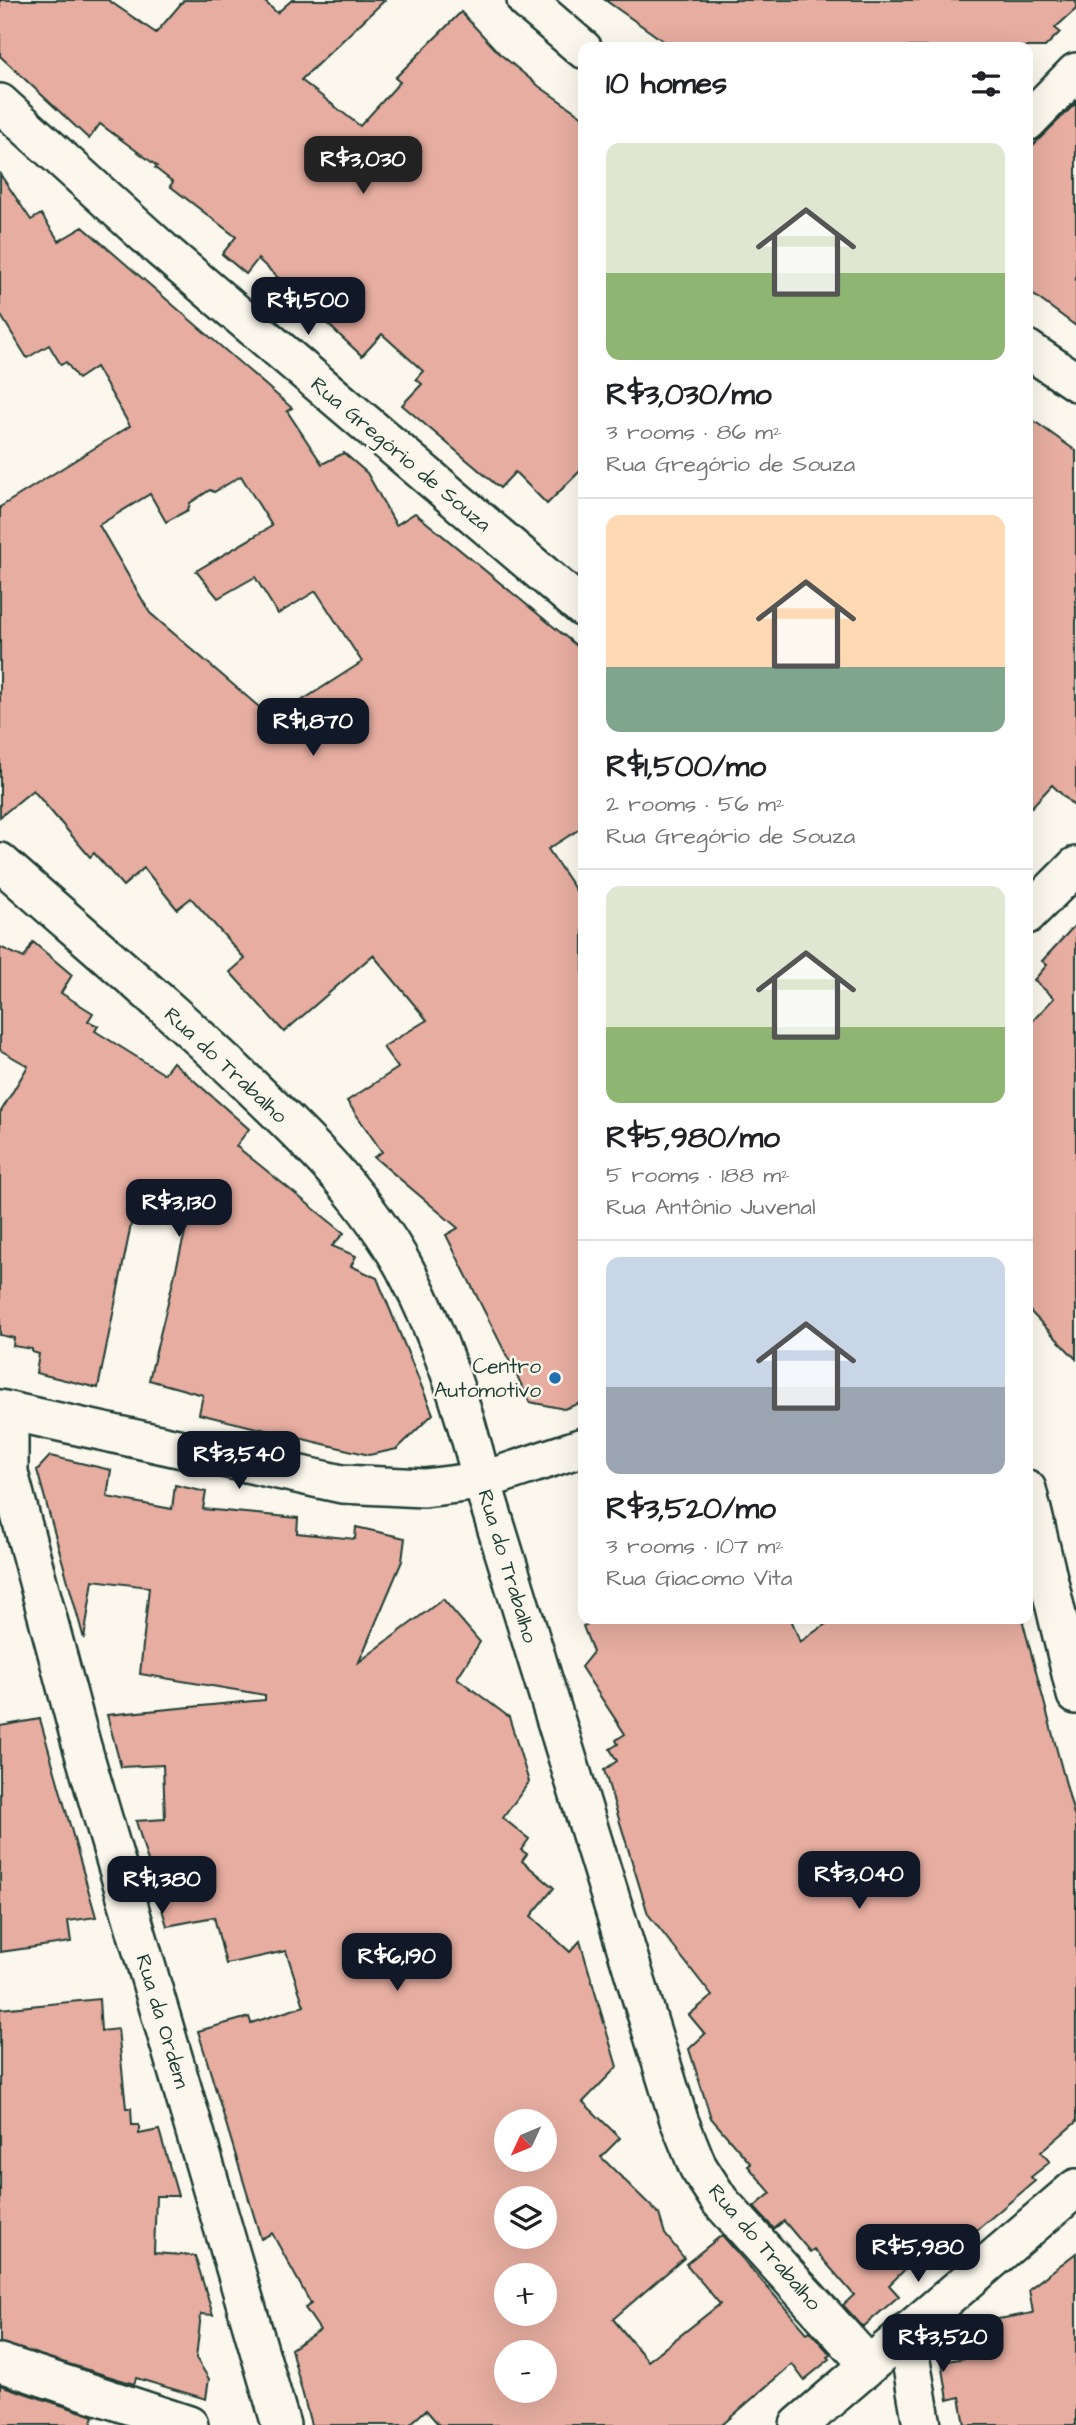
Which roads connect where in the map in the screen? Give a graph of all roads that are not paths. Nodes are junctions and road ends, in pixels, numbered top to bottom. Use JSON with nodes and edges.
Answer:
{"nodes":[{"id":1,"x":535,"y":3,"type":"edge"},
{"id":2,"x":578,"y":44,"type":"edge"},
{"id":3,"x":1076,"y":72,"type":"edge"},
{"id":4,"x":0,"y":103,"type":"edge"},
{"id":5,"x":1033,"y":116,"type":"edge"},
{"id":6,"x":1033,"y":353,"type":"edge"},
{"id":7,"x":1076,"y":382,"type":"edge"},
{"id":8,"x":578,"y":604,"type":"edge"},
{"id":9,"x":0,"y":862,"type":"edge"},
{"id":10,"x":1076,"y":866,"type":"edge"},
{"id":11,"x":1033,"y":909,"type":"edge"},
{"id":12,"x":4,"y":1410,"type":"edge"},
{"id":13,"x":578,"y":1449,"type":"edge"},
{"id":14,"x":482,"y":1481,"type":"junction"},
{"id":15,"x":1033,"y":1514,"type":"edge"},
{"id":16,"x":1076,"y":1695,"type":"edge"},
{"id":17,"x":1076,"y":2188,"type":"edge"},
{"id":18,"x":906,"y":2332,"type":"junction"},
{"id":19,"x":0,"y":2363,"type":"edge"},
{"id":20,"x":869,"y":2364,"type":"junction"},
{"id":21,"x":189,"y":2425,"type":"edge"},
{"id":22,"x":281,"y":2425,"type":"edge"},
{"id":23,"x":799,"y":2425,"type":"edge"},
{"id":24,"x":922,"y":2425,"type":"edge"}],
"edges":[{"from":1,"to":2,"type":"street"},
{"from":3,"to":5,"type":"street"},
{"from":4,"to":8,"type":"street","name":"Rua Gregório de Souza"},
{"from":6,"to":7,"type":"street"},
{"from":9,"to":14,"type":"street","name":"Rua do Trabalho"},
{"from":10,"to":11,"type":"street"},
{"from":12,"to":14,"type":"street"},
{"from":12,"to":22,"type":"street","name":"Rua da Ordem"},
{"from":13,"to":14,"type":"street"},
{"from":14,"to":20,"type":"street","name":"Rua do Trabalho"},
{"from":15,"to":16,"type":"street"},
{"from":17,"to":18,"type":"street"},
{"from":18,"to":20,"type":"street"},
{"from":18,"to":24,"type":"street"},
{"from":19,"to":21,"type":"street"},
{"from":20,"to":23,"type":"street"}]}
